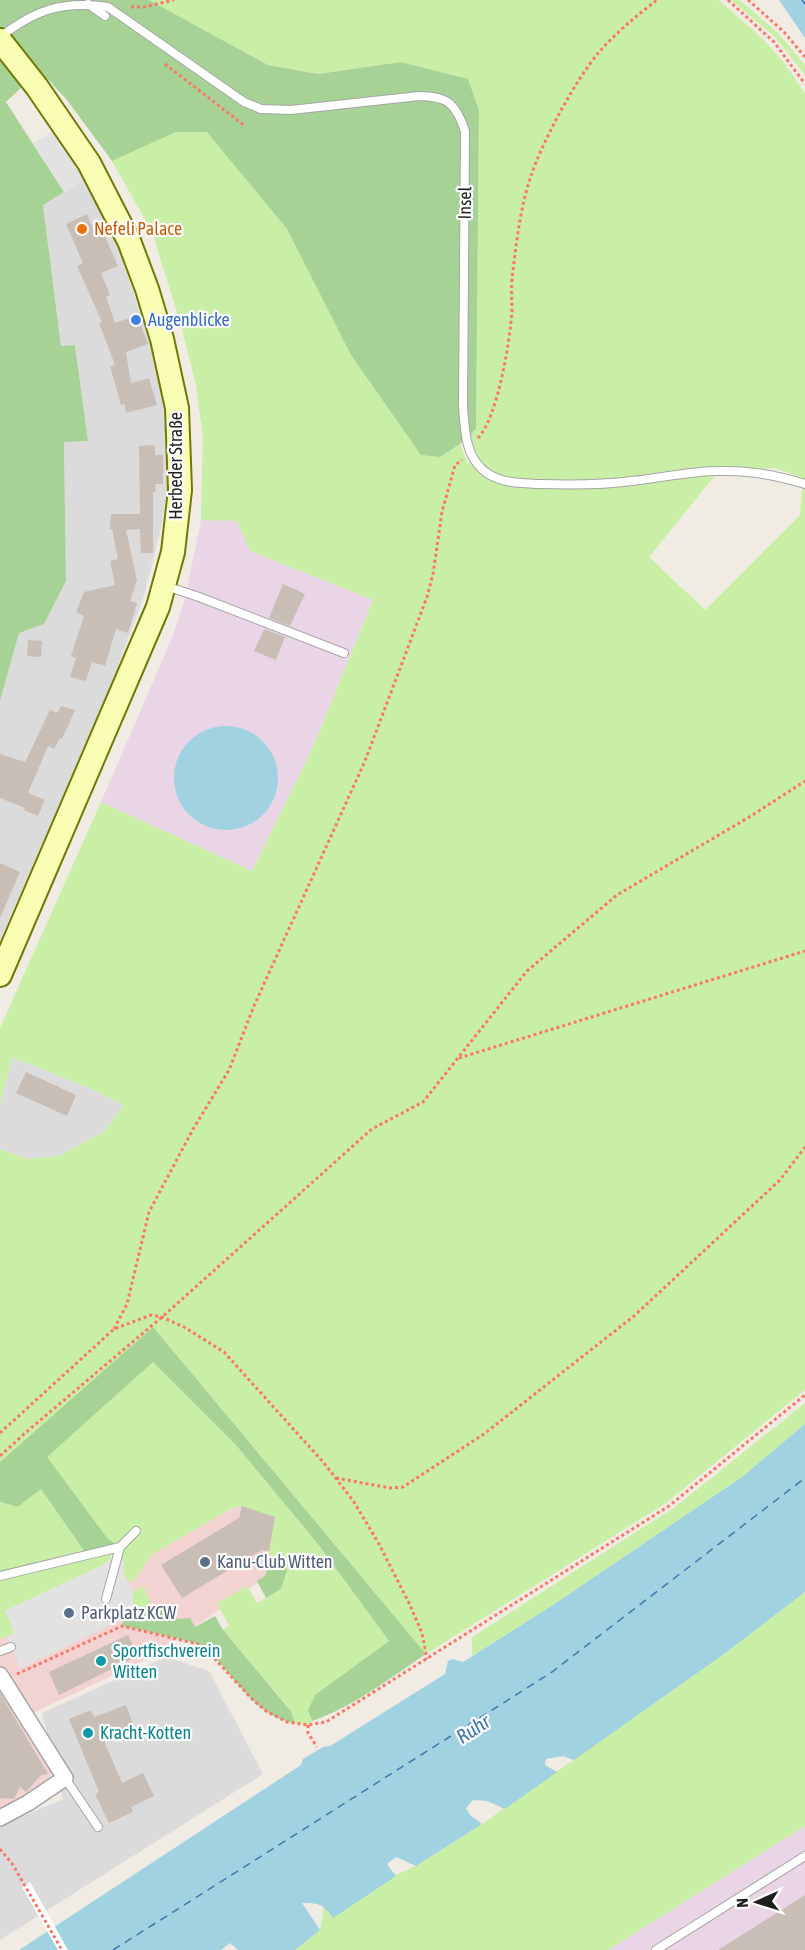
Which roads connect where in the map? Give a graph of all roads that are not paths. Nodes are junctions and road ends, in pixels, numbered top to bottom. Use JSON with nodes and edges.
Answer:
{"nodes":[{"id":1,"x":84,"y":1,"type":"edge"},
{"id":2,"x":105,"y":16,"type":"dead end"},
{"id":3,"x":0,"y":38,"type":"edge"},
{"id":4,"x":805,"y":484,"type":"edge"},
{"id":5,"x":164,"y":586,"type":"junction"},
{"id":6,"x":344,"y":653,"type":"dead end"},
{"id":7,"x":0,"y":975,"type":"edge"},
{"id":8,"x":136,"y":1531,"type":"dead end"},
{"id":9,"x":120,"y":1547,"type":"junction"},
{"id":10,"x":0,"y":1576,"type":"edge"},
{"id":11,"x":106,"y":1599,"type":"dead end"},
{"id":12,"x":11,"y":1647,"type":"dead end"},
{"id":13,"x":0,"y":1651,"type":"edge"},
{"id":14,"x":2,"y":1678,"type":"edge"},
{"id":15,"x":65,"y":1778,"type":"junction"},
{"id":16,"x":0,"y":1818,"type":"edge"},
{"id":17,"x":98,"y":1827,"type":"dead end"},
{"id":18,"x":805,"y":1856,"type":"edge"},
{"id":19,"x":656,"y":1950,"type":"edge"}],
"edges":[{"from":1,"to":2,"type":"lane"},
{"from":1,"to":3,"type":"lane","name":"Insel"},
{"from":1,"to":4,"type":"lane","name":"Insel"},
{"from":3,"to":5,"type":"main road","name":"Herbeder Straße"},
{"from":5,"to":6,"type":"lane"},
{"from":5,"to":7,"type":"main road","name":"Herbeder Straße"},
{"from":8,"to":9,"type":"lane"},
{"from":9,"to":10,"type":"lane"},
{"from":9,"to":11,"type":"lane"},
{"from":12,"to":13,"type":"lane"},
{"from":14,"to":15,"type":"street"},
{"from":15,"to":16,"type":"street"},
{"from":15,"to":17,"type":"lane"},
{"from":18,"to":19,"type":"lane"}]}
